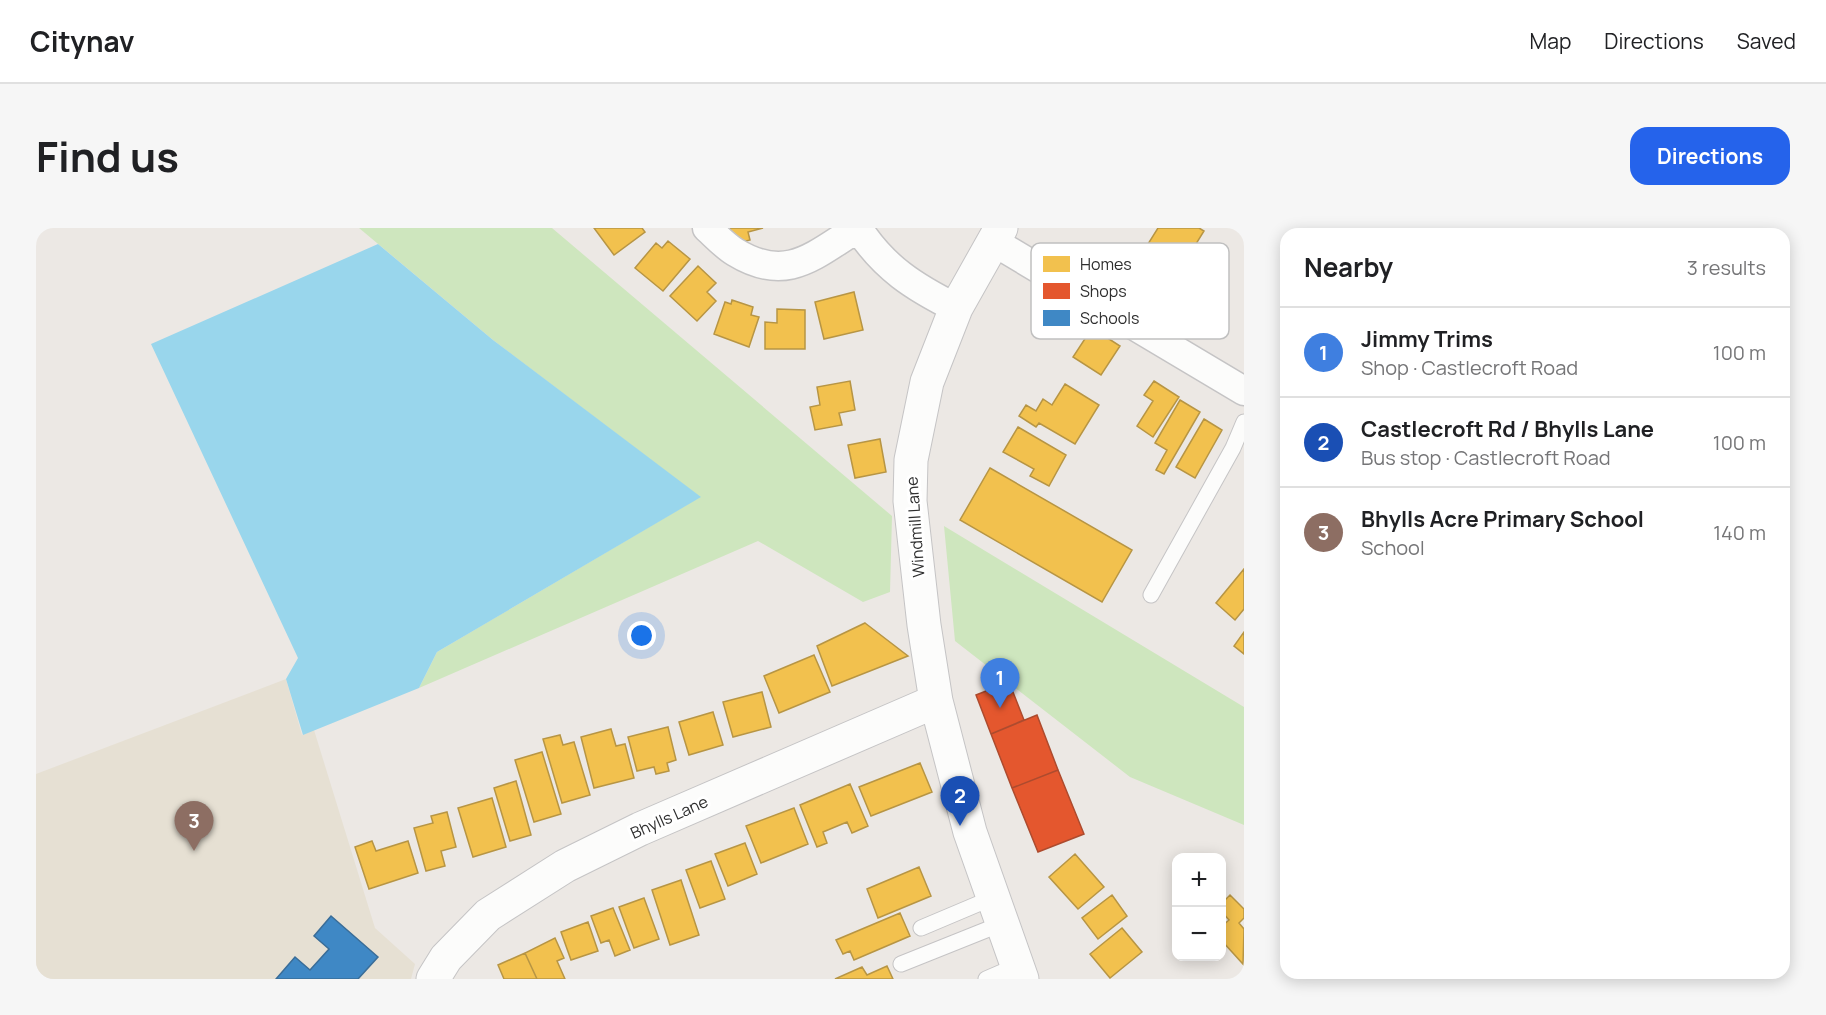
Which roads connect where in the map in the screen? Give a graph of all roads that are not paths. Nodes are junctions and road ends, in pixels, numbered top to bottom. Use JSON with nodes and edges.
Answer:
{"nodes":[{"id":1,"x":707,"y":228,"type":"edge"},
{"id":2,"x":858,"y":228,"type":"edge"},
{"id":3,"x":997,"y":235,"type":"edge"},
{"id":4,"x":1031,"y":256,"type":"edge"},
{"id":5,"x":956,"y":308,"type":"junction"},
{"id":6,"x":1162,"y":339,"type":"edge"},
{"id":7,"x":1244,"y":391,"type":"edge"},
{"id":8,"x":1244,"y":422,"type":"edge"},
{"id":9,"x":1151,"y":595,"type":"dead end"},
{"id":10,"x":936,"y":701,"type":"junction"},
{"id":11,"x":997,"y":911,"type":"junction"},
{"id":12,"x":921,"y":928,"type":"dead end"},
{"id":13,"x":901,"y":964,"type":"dead end"},
{"id":14,"x":1019,"y":972,"type":"edge"},
{"id":15,"x":433,"y":979,"type":"edge"},
{"id":16,"x":986,"y":979,"type":"edge"}],
"edges":[{"from":1,"to":2,"type":"street"},
{"from":2,"to":5,"type":"street"},
{"from":3,"to":4,"type":"street"},
{"from":3,"to":5,"type":"street","name":"Windmill Lane"},
{"from":5,"to":10,"type":"street","name":"Windmill Lane"},
{"from":6,"to":7,"type":"street"},
{"from":8,"to":9,"type":"lane"},
{"from":10,"to":11,"type":"street","name":"Windmill Lane"},
{"from":10,"to":15,"type":"street","name":"Bhylls Lane"},
{"from":11,"to":12,"type":"lane"},
{"from":11,"to":13,"type":"lane"},
{"from":11,"to":14,"type":"street","name":"Windmill Lane"},
{"from":14,"to":16,"type":"lane"}]}
